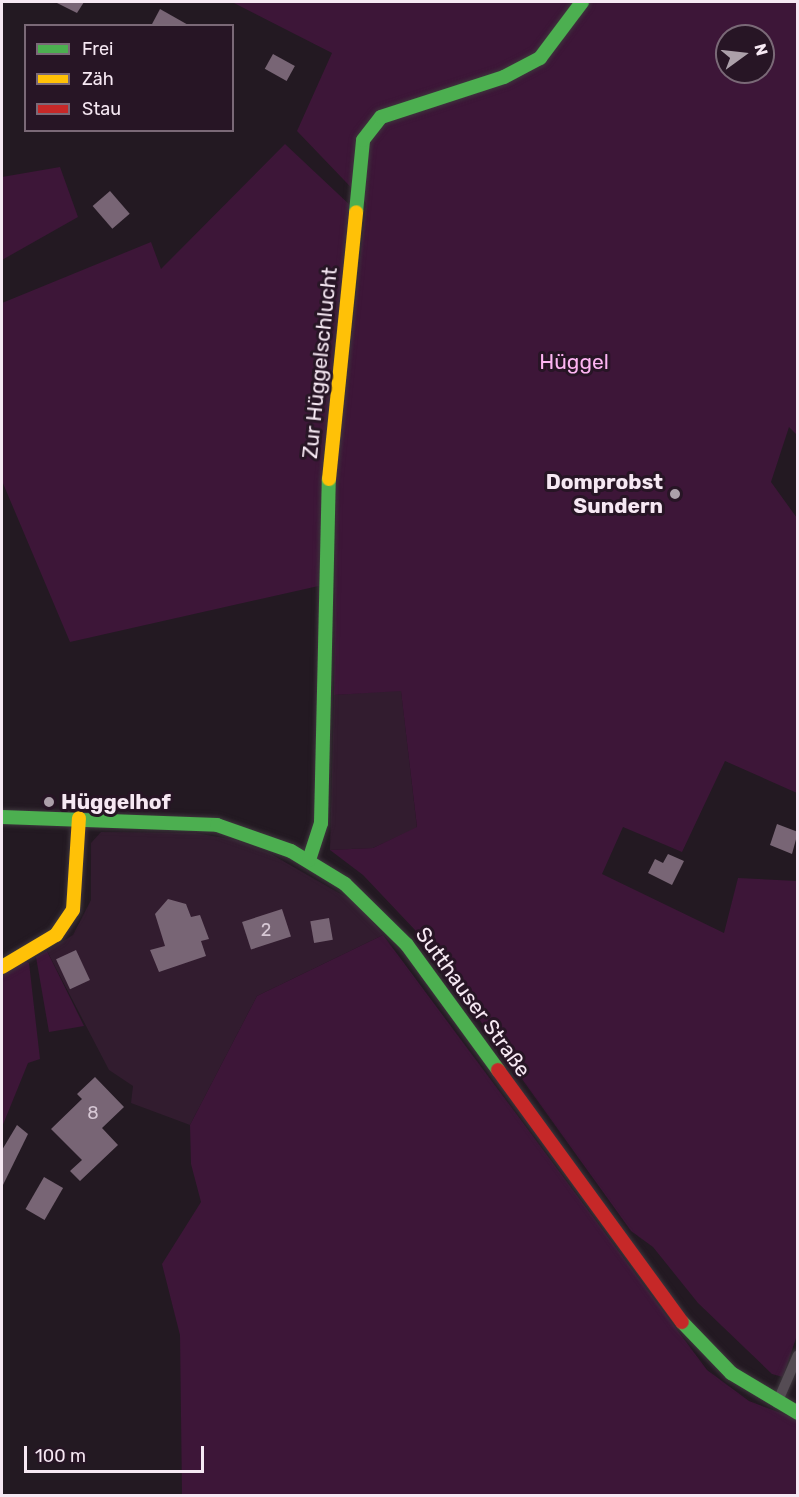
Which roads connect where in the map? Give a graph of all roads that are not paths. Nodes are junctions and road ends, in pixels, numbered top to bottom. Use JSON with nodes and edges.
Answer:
{"nodes":[{"id":1,"x":582,"y":2,"type":"edge"},
{"id":2,"x":2,"y":817,"type":"edge"},
{"id":3,"x":79,"y":818,"type":"junction"},
{"id":4,"x":309,"y":860,"type":"junction"},
{"id":5,"x":2,"y":967,"type":"edge"},
{"id":6,"x":798,"y":1355,"type":"edge"},
{"id":7,"x":777,"y":1403,"type":"junction"},
{"id":8,"x":798,"y":1413,"type":"edge"}],
"edges":[{"from":1,"to":4,"type":"street","name":"Zur Hüggelschlucht"},
{"from":2,"to":3,"type":"street","name":"Sutthauser Straße"},
{"from":3,"to":4,"type":"street","name":"Sutthauser Straße"},
{"from":3,"to":5,"type":"street"},
{"from":4,"to":7,"type":"street","name":"Sutthauser Straße"},
{"from":6,"to":7,"type":"street"},
{"from":7,"to":8,"type":"street","name":"Sutthauser Straße"}]}
